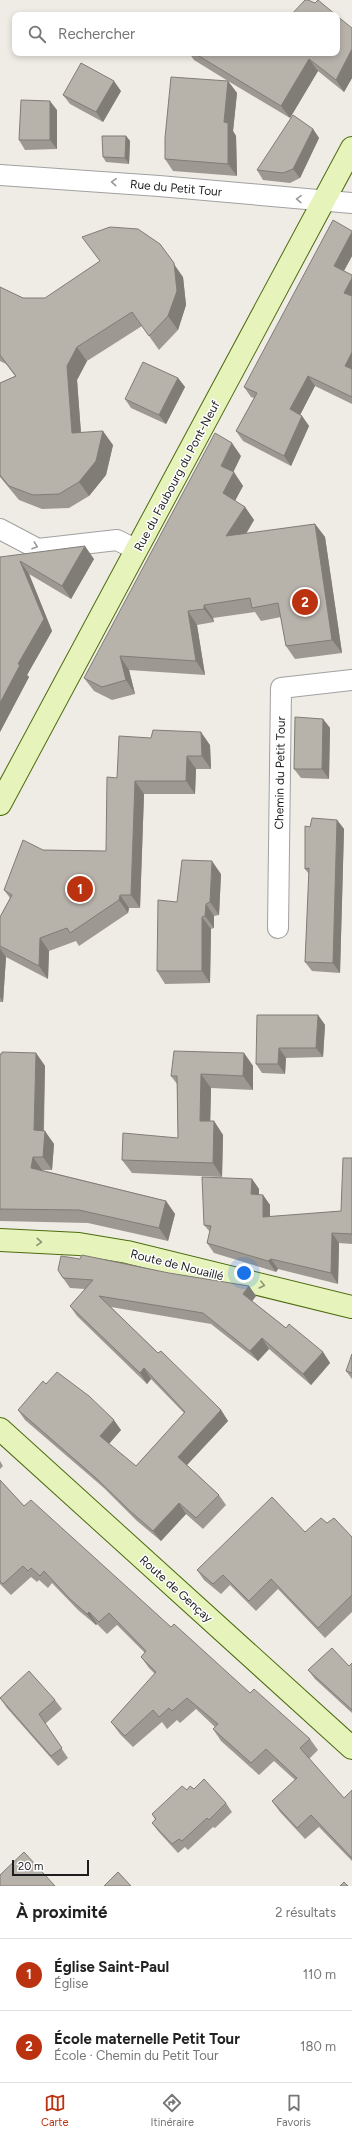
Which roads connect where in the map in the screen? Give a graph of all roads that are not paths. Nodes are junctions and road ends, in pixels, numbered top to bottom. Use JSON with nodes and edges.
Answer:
{"nodes":[{"id":1,"x":352,"y":148,"type":"edge"},
{"id":2,"x":0,"y":175,"type":"edge"},
{"id":3,"x":324,"y":200,"type":"junction"},
{"id":4,"x":352,"y":203,"type":"edge"},
{"id":5,"x":2,"y":537,"type":"edge"},
{"id":6,"x":137,"y":550,"type":"junction"},
{"id":7,"x":352,"y":680,"type":"edge"},
{"id":8,"x":0,"y":804,"type":"edge"},
{"id":9,"x":278,"y":928,"type":"dead end"},
{"id":10,"x":0,"y":1240,"type":"edge"},
{"id":11,"x":352,"y":1307,"type":"edge"},
{"id":12,"x":0,"y":1429,"type":"edge"},
{"id":13,"x":352,"y":1748,"type":"edge"}],
"edges":[{"from":1,"to":3,"type":"main road","name":"Rue du Faubourg du Pont-Neuf"},
{"from":3,"to":2,"type":"street","name":"Rue du Petit Tour","one_way":true},
{"from":3,"to":4,"type":"street","name":"Rue du Petit Tour"},
{"from":3,"to":6,"type":"main road","name":"Rue du Faubourg du Pont-Neuf"},
{"from":5,"to":6,"type":"street","one_way":true},
{"from":6,"to":8,"type":"main road","name":"Rue du Faubourg du Pont-Neuf"},
{"from":7,"to":9,"type":"street","name":"Chemin du Petit Tour"},
{"from":10,"to":11,"type":"main road","name":"Route de Nouaillé","one_way":true},
{"from":12,"to":13,"type":"main road","name":"Route de Gençay"}]}
